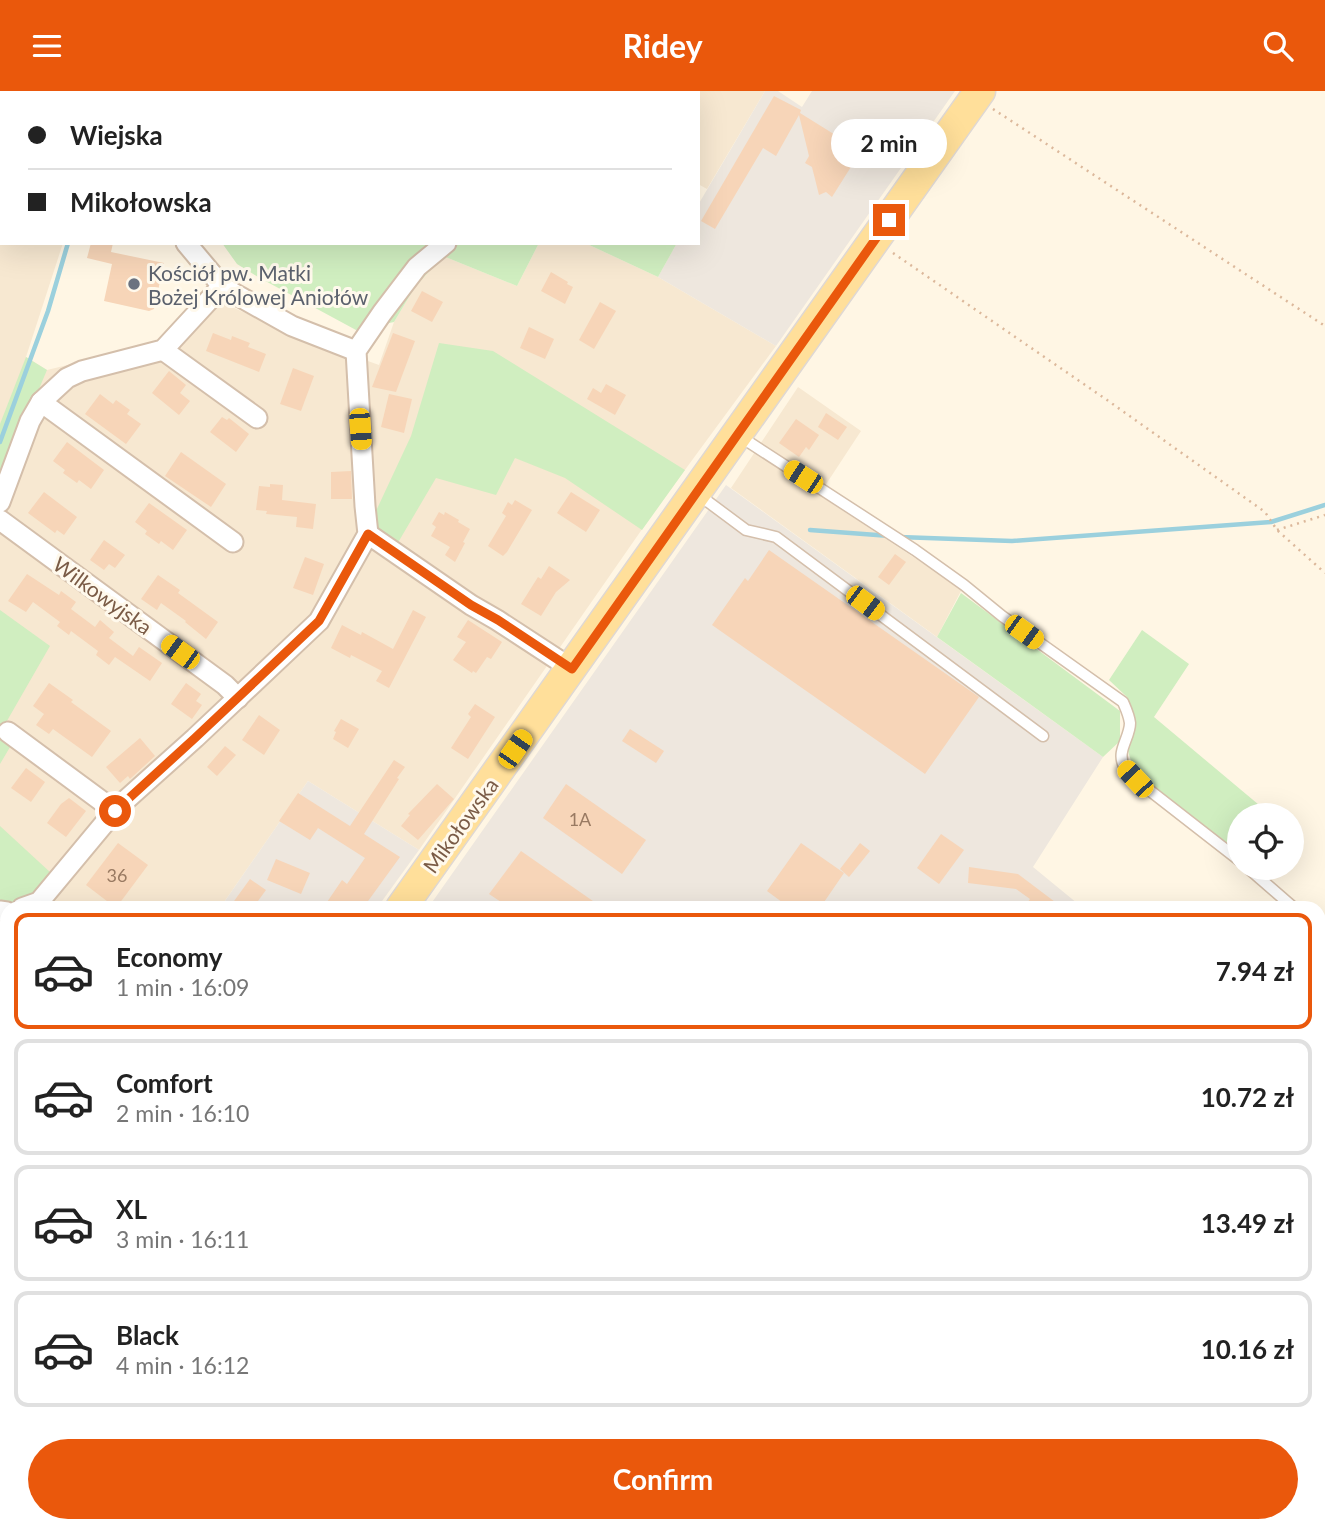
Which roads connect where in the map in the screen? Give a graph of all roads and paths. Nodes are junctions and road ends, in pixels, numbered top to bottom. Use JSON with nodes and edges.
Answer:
{"nodes":[{"id":1,"x":978,"y":95,"type":"edge"},
{"id":2,"x":874,"y":240,"type":"junction"},
{"id":3,"x":188,"y":245,"type":"edge"},
{"id":4,"x":444,"y":245,"type":"edge"},
{"id":5,"x":222,"y":286,"type":"junction"},
{"id":6,"x":1325,"y":326,"type":"edge"},
{"id":7,"x":163,"y":350,"type":"junction"},
{"id":8,"x":356,"y":351,"type":"junction"},
{"id":9,"x":41,"y":402,"type":"junction"},
{"id":10,"x":257,"y":418,"type":"dead end"},
{"id":11,"x":737,"y":434,"type":"junction"},
{"id":12,"x":696,"y":492,"type":"junction"},
{"id":13,"x":0,"y":502,"type":"edge"},
{"id":14,"x":1325,"y":515,"type":"edge"},
{"id":15,"x":0,"y":520,"type":"edge"},
{"id":16,"x":1277,"y":530,"type":"junction"},
{"id":17,"x":368,"y":534,"type":"junction"},
{"id":18,"x":233,"y":542,"type":"dead end"},
{"id":19,"x":1325,"y":573,"type":"edge"},
{"id":20,"x":572,"y":669,"type":"junction"},
{"id":21,"x":237,"y":698,"type":"junction"},
{"id":22,"x":8,"y":731,"type":"dead end"},
{"id":23,"x":1044,"y":736,"type":"dead end"},
{"id":24,"x":115,"y":811,"type":"junction"},
{"id":25,"x":1227,"y":851,"type":"edge"},
{"id":26,"x":1262,"y":880,"type":"edge"},
{"id":27,"x":40,"y":901,"type":"edge"},
{"id":28,"x":406,"y":901,"type":"edge"},
{"id":29,"x":1286,"y":901,"type":"edge"}],
"edges":[{"from":1,"to":2,"type":"main road","name":"Mikołowska"},
{"from":1,"to":6,"type":"path"},
{"from":2,"to":11,"type":"main road","name":"Mikołowska"},
{"from":2,"to":16,"type":"path"},
{"from":3,"to":5,"type":"street"},
{"from":4,"to":8,"type":"street"},
{"from":5,"to":7,"type":"street"},
{"from":5,"to":8,"type":"street"},
{"from":7,"to":9,"type":"street"},
{"from":7,"to":10,"type":"street"},
{"from":8,"to":17,"type":"street"},
{"from":9,"to":13,"type":"street"},
{"from":9,"to":18,"type":"street"},
{"from":11,"to":12,"type":"main road","name":"Mikołowska"},
{"from":11,"to":25,"type":"lane"},
{"from":12,"to":20,"type":"main road","name":"Mikołowska"},
{"from":12,"to":23,"type":"lane"},
{"from":14,"to":16,"type":"path"},
{"from":15,"to":21,"type":"street","name":"Wilkowyjska"},
{"from":16,"to":19,"type":"path"},
{"from":17,"to":20,"type":"street"},
{"from":17,"to":21,"type":"street"},
{"from":20,"to":28,"type":"main road","name":"Mikołowska"},
{"from":21,"to":24,"type":"street"},
{"from":22,"to":24,"type":"street"},
{"from":24,"to":27,"type":"street"},
{"from":26,"to":29,"type":"lane"}]}
